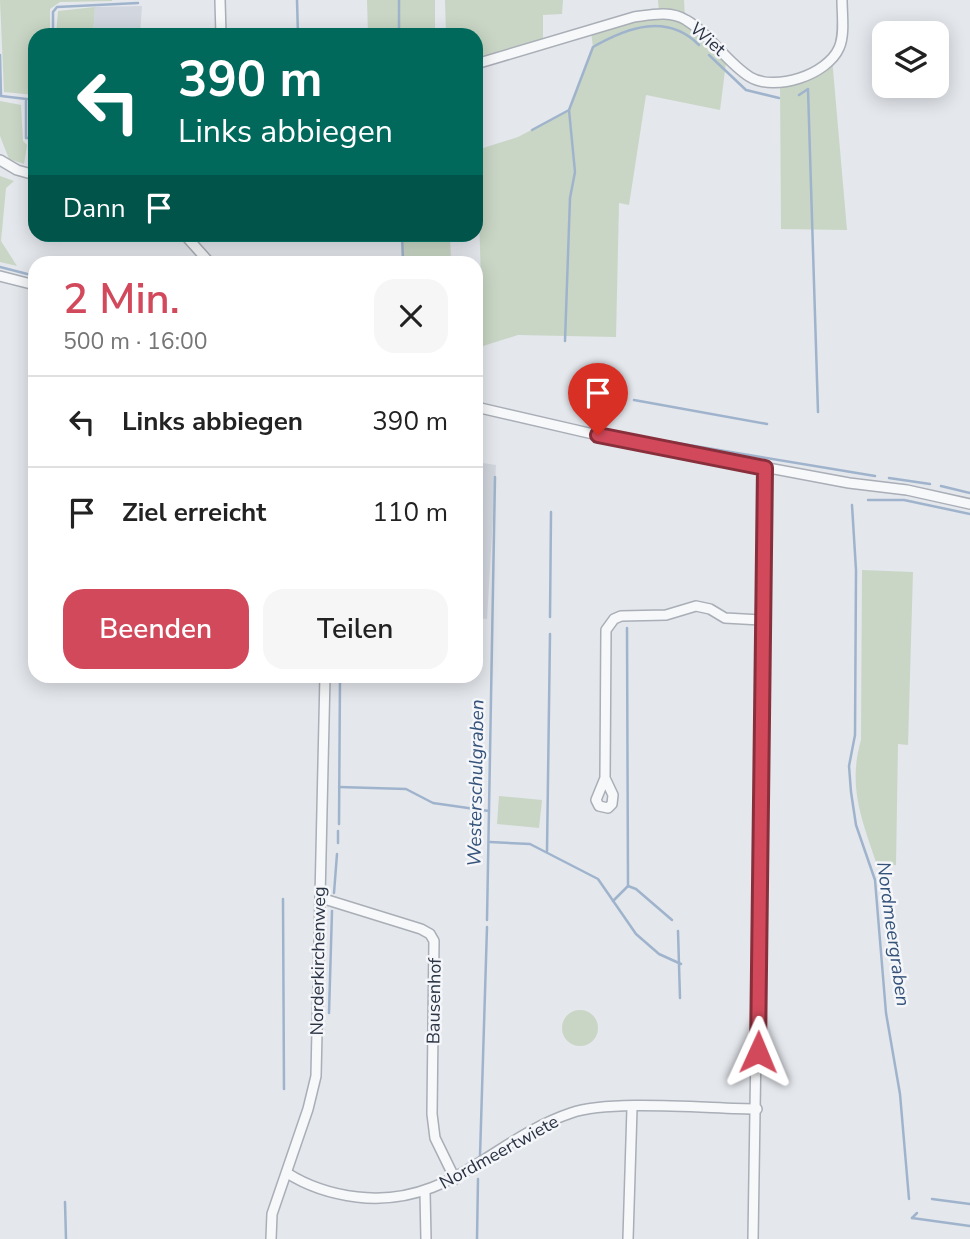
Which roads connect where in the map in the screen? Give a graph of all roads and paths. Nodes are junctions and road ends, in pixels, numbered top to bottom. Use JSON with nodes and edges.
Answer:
{"nodes":[{"id":1,"x":220,"y":0,"type":"edge"},
{"id":2,"x":842,"y":0,"type":"edge"},
{"id":3,"x":221,"y":28,"type":"edge"},
{"id":4,"x":483,"y":62,"type":"edge"},
{"id":5,"x":0,"y":160,"type":"edge"},
{"id":6,"x":28,"y":173,"type":"edge"},
{"id":7,"x":191,"y":242,"type":"edge"},
{"id":8,"x":204,"y":256,"type":"edge"},
{"id":9,"x":0,"y":276,"type":"edge"},
{"id":10,"x":28,"y":283,"type":"edge"},
{"id":11,"x":483,"y":409,"type":"edge"},
{"id":12,"x":765,"y":468,"type":"junction"},
{"id":13,"x":970,"y":505,"type":"edge"},
{"id":14,"x":761,"y":620,"type":"junction"},
{"id":15,"x":325,"y":683,"type":"edge"},
{"id":16,"x":605,"y":778,"type":"dead end"},
{"id":17,"x":321,"y":898,"type":"junction"},
{"id":18,"x":632,"y":1108,"type":"junction"},
{"id":19,"x":757,"y":1109,"type":"junction"},
{"id":20,"x":287,"y":1173,"type":"junction"},
{"id":21,"x":455,"y":1179,"type":"junction"},
{"id":22,"x":425,"y":1192,"type":"junction"},
{"id":23,"x":271,"y":1239,"type":"edge"},
{"id":24,"x":426,"y":1239,"type":"edge"},
{"id":25,"x":628,"y":1239,"type":"edge"},
{"id":26,"x":753,"y":1239,"type":"edge"}],
"edges":[{"from":1,"to":3,"type":"street"},
{"from":2,"to":4,"type":"street","name":"Wiet"},
{"from":5,"to":6,"type":"street"},
{"from":7,"to":8,"type":"street"},
{"from":9,"to":10,"type":"street"},
{"from":11,"to":12,"type":"street"},
{"from":12,"to":13,"type":"street"},
{"from":12,"to":14,"type":"street"},
{"from":14,"to":16,"type":"street"},
{"from":14,"to":19,"type":"street"},
{"from":15,"to":17,"type":"street","name":"Norderkirchenweg"},
{"from":17,"to":20,"type":"street","name":"Norderkirchenweg"},
{"from":17,"to":21,"type":"street","name":"Bausenhof"},
{"from":18,"to":19,"type":"street","name":"Nordmeertwiete"},
{"from":18,"to":21,"type":"street","name":"Nordmeertwiete"},
{"from":18,"to":25,"type":"street"},
{"from":19,"to":26,"type":"street"},
{"from":20,"to":22,"type":"street","name":"Nordmeertwiete"},
{"from":20,"to":23,"type":"street","name":"Norderkirchenweg"},
{"from":21,"to":22,"type":"street","name":"Nordmeertwiete"},
{"from":22,"to":24,"type":"street"}]}
